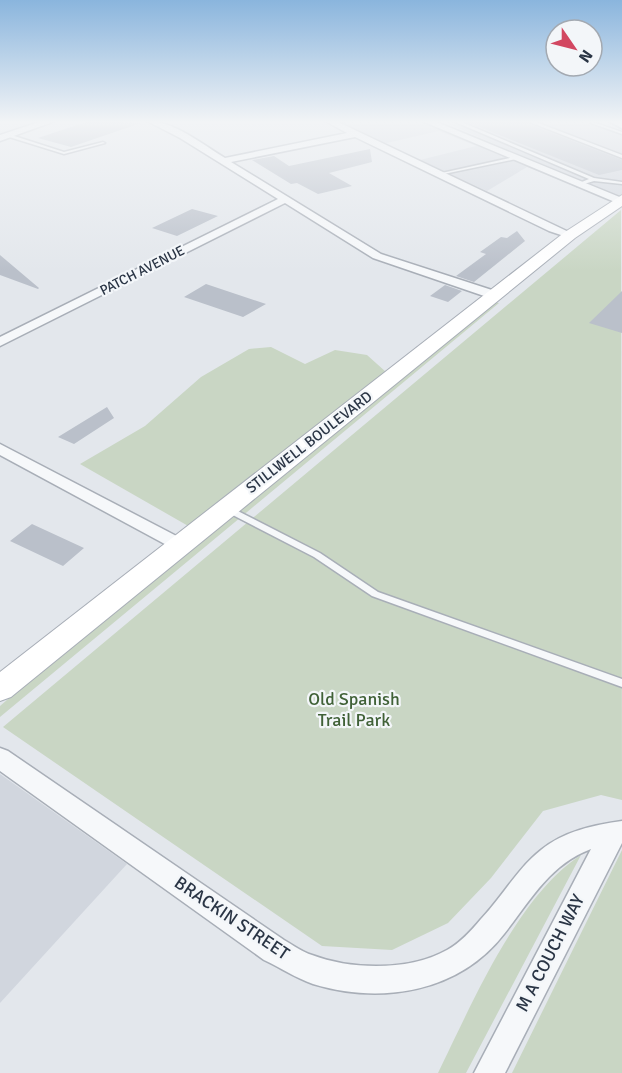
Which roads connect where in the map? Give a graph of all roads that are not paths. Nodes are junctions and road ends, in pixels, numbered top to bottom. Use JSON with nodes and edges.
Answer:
{"nodes":[{"id":1,"x":238,"y":171,"type":"edge"},
{"id":2,"x":433,"y":171,"type":"edge"},
{"id":3,"x":453,"y":171,"type":"edge"},
{"id":4,"x":545,"y":171,"type":"edge"},
{"id":5,"x":574,"y":171,"type":"edge"},
{"id":6,"x":439,"y":174,"type":"junction"},
{"id":7,"x":593,"y":179,"type":"junction"},
{"id":8,"x":579,"y":185,"type":"junction"},
{"id":9,"x":621,"y":196,"type":"edge"},
{"id":10,"x":284,"y":200,"type":"junction"},
{"id":11,"x":570,"y":235,"type":"junction"},
{"id":12,"x":494,"y":295,"type":"junction"},
{"id":13,"x":0,"y":342,"type":"edge"},
{"id":14,"x":0,"y":449,"type":"edge"},
{"id":15,"x":226,"y":508,"type":"junction"},
{"id":16,"x":180,"y":545,"type":"junction"},
{"id":17,"x":622,"y":683,"type":"edge"},
{"id":18,"x":0,"y":689,"type":"edge"},
{"id":19,"x":0,"y":758,"type":"edge"},
{"id":20,"x":617,"y":832,"type":"edge"},
{"id":21,"x":489,"y":1073,"type":"edge"}],
"edges":[{"from":1,"to":10,"type":"street"},
{"from":2,"to":6,"type":"street"},
{"from":3,"to":6,"type":"lane"},
{"from":4,"to":8,"type":"street"},
{"from":5,"to":7,"type":"lane"},
{"from":6,"to":11,"type":"street"},
{"from":7,"to":8,"type":"lane"},
{"from":7,"to":9,"type":"lane"},
{"from":8,"to":9,"type":"street"},
{"from":9,"to":11,"type":"street","name":"STILLWELL BOULEVARD"},
{"from":10,"to":12,"type":"street"},
{"from":10,"to":13,"type":"street","name":"PATCH AVENUE"},
{"from":11,"to":12,"type":"street","name":"STILLWELL BOULEVARD"},
{"from":12,"to":15,"type":"street","name":"STILLWELL BOULEVARD"},
{"from":14,"to":16,"type":"street"},
{"from":15,"to":16,"type":"street","name":"STILLWELL BOULEVARD"},
{"from":15,"to":17,"type":"lane"},
{"from":16,"to":18,"type":"street","name":"STILLWELL BOULEVARD"},
{"from":19,"to":20,"type":"street","name":"BRACKIN STREET"},
{"from":20,"to":21,"type":"street","name":"M A COUCH WAY"}]}
